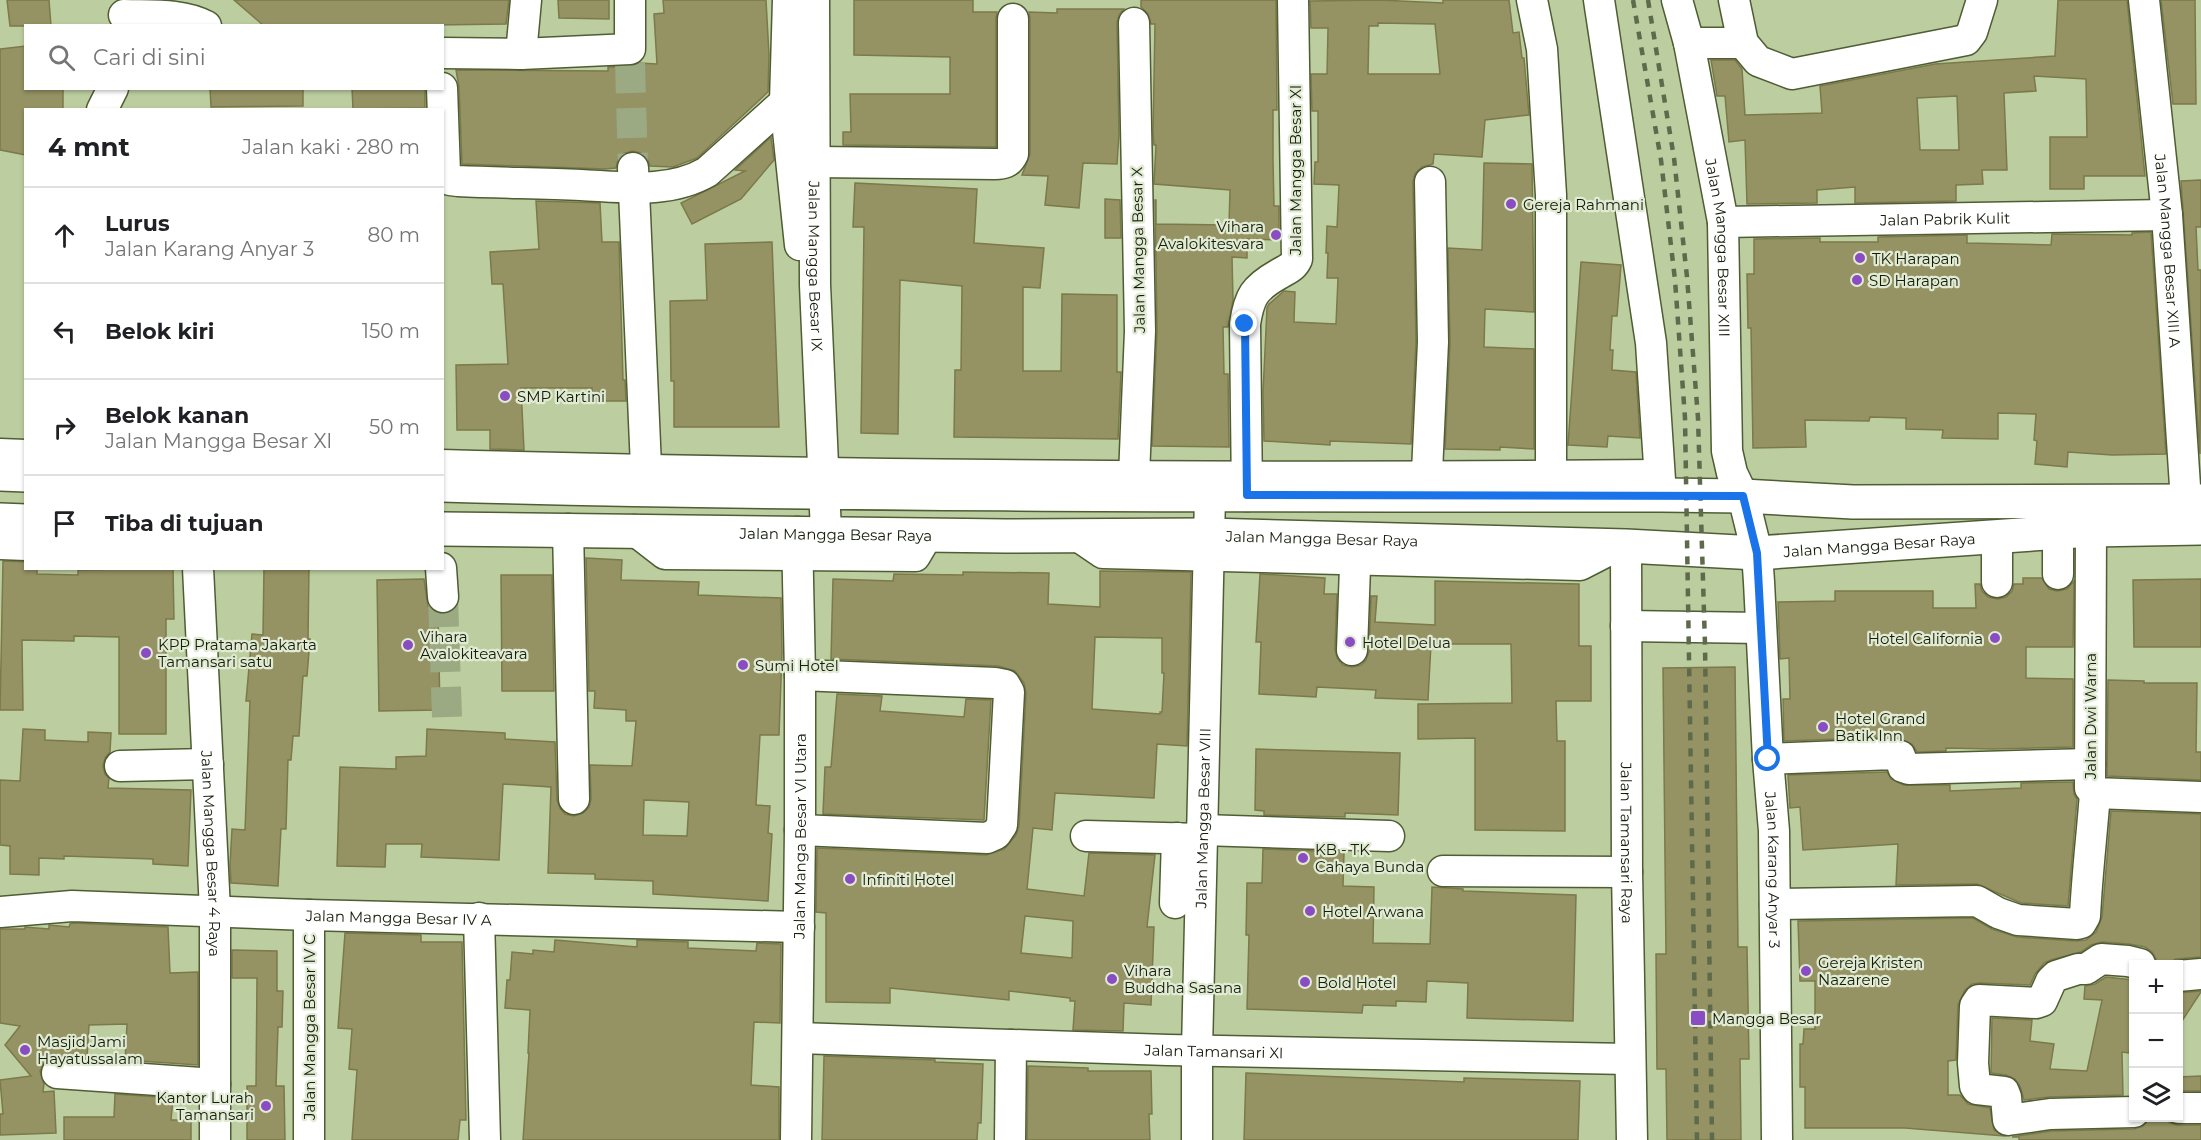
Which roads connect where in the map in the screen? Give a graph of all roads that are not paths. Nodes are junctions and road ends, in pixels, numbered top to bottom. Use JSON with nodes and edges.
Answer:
{"nodes":[{"id":1,"x":526,"y":0,"type":"edge"},
{"id":2,"x":630,"y":0,"type":"edge"},
{"id":3,"x":788,"y":0,"type":"edge"},
{"id":4,"x":814,"y":0,"type":"edge"},
{"id":5,"x":1293,"y":0,"type":"edge"},
{"id":6,"x":1532,"y":0,"type":"edge"},
{"id":7,"x":1599,"y":0,"type":"edge"},
{"id":8,"x":1677,"y":0,"type":"edge"},
{"id":9,"x":1734,"y":0,"type":"edge"},
{"id":10,"x":1982,"y":0,"type":"edge"},
{"id":11,"x":2144,"y":0,"type":"edge"},
{"id":12,"x":124,"y":14,"type":"edge"},
{"id":13,"x":1013,"y":19,"type":"dead end"},
{"id":14,"x":1134,"y":23,"type":"dead end"},
{"id":15,"x":202,"y":24,"type":"edge"},
{"id":16,"x":1743,"y":42,"type":"junction"},
{"id":17,"x":1689,"y":43,"type":"junction"},
{"id":18,"x":444,"y":53,"type":"edge"},
{"id":19,"x":521,"y":54,"type":"junction"},
{"id":20,"x":112,"y":90,"type":"edge"},
{"id":21,"x":442,"y":90,"type":"edge"},
{"id":22,"x":785,"y":102,"type":"junction"},
{"id":23,"x":103,"y":108,"type":"edge"},
{"id":24,"x":443,"y":108,"type":"edge"},
{"id":25,"x":444,"y":145,"type":"edge"},
{"id":26,"x":816,"y":162,"type":"junction"},
{"id":27,"x":634,"y":178,"type":"junction"},
{"id":28,"x":1430,"y":182,"type":"dead end"},
{"id":29,"x":2167,"y":214,"type":"junction"},
{"id":30,"x":1723,"y":222,"type":"junction"},
{"id":31,"x":815,"y":285,"type":"junction"},
{"id":32,"x":0,"y":454,"type":"edge"},
{"id":33,"x":24,"y":454,"type":"edge"},
{"id":34,"x":444,"y":465,"type":"edge"},
{"id":35,"x":0,"y":474,"type":"edge"},
{"id":36,"x":24,"y":475,"type":"edge"},
{"id":37,"x":1134,"y":476,"type":"junction"},
{"id":38,"x":1551,"y":476,"type":"junction"},
{"id":39,"x":647,"y":480,"type":"junction"},
{"id":40,"x":825,"y":483,"type":"junction"},
{"id":41,"x":444,"y":485,"type":"edge"},
{"id":42,"x":1043,"y":485,"type":"junction"},
{"id":43,"x":1426,"y":485,"type":"junction"},
{"id":44,"x":1660,"y":485,"type":"junction"},
{"id":45,"x":1247,"y":486,"type":"junction"},
{"id":46,"x":1210,"y":496,"type":"junction"},
{"id":47,"x":1743,"y":496,"type":"junction"},
{"id":48,"x":1822,"y":500,"type":"junction"},
{"id":49,"x":2196,"y":510,"type":"edge"},
{"id":50,"x":0,"y":520,"type":"edge"},
{"id":51,"x":24,"y":521,"type":"edge"},
{"id":52,"x":568,"y":530,"type":"junction"},
{"id":53,"x":2091,"y":530,"type":"junction"},
{"id":54,"x":2058,"y":532,"type":"junction"},
{"id":55,"x":451,"y":535,"type":"edge"},
{"id":56,"x":1996,"y":537,"type":"junction"},
{"id":57,"x":807,"y":540,"type":"junction"},
{"id":58,"x":0,"y":544,"type":"edge"},
{"id":59,"x":24,"y":545,"type":"edge"},
{"id":60,"x":1208,"y":545,"type":"junction"},
{"id":61,"x":1621,"y":546,"type":"junction"},
{"id":62,"x":1355,"y":549,"type":"junction"},
{"id":63,"x":1826,"y":550,"type":"junction"},
{"id":64,"x":1757,"y":553,"type":"junction"},
{"id":65,"x":198,"y":570,"type":"edge"},
{"id":66,"x":2058,"y":574,"type":"dead end"},
{"id":67,"x":1997,"y":582,"type":"dead end"},
{"id":68,"x":1626,"y":626,"type":"junction"},
{"id":69,"x":1761,"y":628,"type":"junction"},
{"id":70,"x":1352,"y":650,"type":"dead end"},
{"id":71,"x":800,"y":675,"type":"junction"},
{"id":72,"x":1768,"y":759,"type":"junction"},
{"id":73,"x":208,"y":764,"type":"junction"},
{"id":74,"x":2090,"y":764,"type":"junction"},
{"id":75,"x":120,"y":766,"type":"dead end"},
{"id":76,"x":2095,"y":793,"type":"junction"},
{"id":77,"x":2201,"y":797,"type":"edge"},
{"id":78,"x":574,"y":799,"type":"dead end"},
{"id":79,"x":800,"y":830,"type":"junction"},
{"id":80,"x":1086,"y":836,"type":"dead end"},
{"id":81,"x":1194,"y":836,"type":"junction"},
{"id":82,"x":1389,"y":836,"type":"dead end"},
{"id":83,"x":1443,"y":871,"type":"dead end"},
{"id":84,"x":1627,"y":872,"type":"junction"},
{"id":85,"x":1175,"y":903,"type":"dead end"},
{"id":86,"x":1775,"y":904,"type":"junction"},
{"id":87,"x":215,"y":910,"type":"junction"},
{"id":88,"x":0,"y":912,"type":"edge"},
{"id":89,"x":309,"y":915,"type":"junction"},
{"id":90,"x":480,"y":926,"type":"junction"},
{"id":91,"x":799,"y":927,"type":"junction"},
{"id":92,"x":2129,"y":961,"type":"edge"},
{"id":93,"x":798,"y":1038,"type":"junction"},
{"id":94,"x":1011,"y":1045,"type":"junction"},
{"id":95,"x":1197,"y":1050,"type":"junction"},
{"id":96,"x":1629,"y":1059,"type":"junction"},
{"id":97,"x":57,"y":1073,"type":"dead end"},
{"id":98,"x":215,"y":1084,"type":"junction"},
{"id":99,"x":2129,"y":1113,"type":"edge"},
{"id":100,"x":2050,"y":1127,"type":"edge"},
{"id":101,"x":215,"y":1140,"type":"edge"},
{"id":102,"x":309,"y":1140,"type":"edge"},
{"id":103,"x":485,"y":1140,"type":"edge"},
{"id":104,"x":796,"y":1140,"type":"edge"},
{"id":105,"x":1010,"y":1140,"type":"edge"},
{"id":106,"x":1197,"y":1140,"type":"edge"},
{"id":107,"x":1632,"y":1140,"type":"edge"},
{"id":108,"x":1778,"y":1140,"type":"edge"}],
"edges":[{"from":1,"to":19,"type":"street"},
{"from":2,"to":19,"type":"street"},
{"from":3,"to":22,"type":"street"},
{"from":4,"to":26,"type":"street","name":"Jalan Mangga Besar IX"},
{"from":5,"to":45,"type":"street","name":"Jalan Mangga Besar XI"},
{"from":6,"to":38,"type":"street"},
{"from":7,"to":44,"type":"street"},
{"from":8,"to":17,"type":"street","name":"Jalan Mangga Besar XIII"},
{"from":9,"to":16,"type":"street"},
{"from":10,"to":16,"type":"street"},
{"from":11,"to":29,"type":"street","name":"Jalan Mangga Besar XIII A"},
{"from":12,"to":15,"type":"street"},
{"from":13,"to":26,"type":"street"},
{"from":14,"to":37,"type":"street","name":"Jalan Mangga Besar X"},
{"from":16,"to":17,"type":"street"},
{"from":17,"to":30,"type":"street","name":"Jalan Mangga Besar XIII"},
{"from":18,"to":19,"type":"street"},
{"from":20,"to":23,"type":"street"},
{"from":21,"to":24,"type":"street"},
{"from":22,"to":27,"type":"street"},
{"from":22,"to":31,"type":"street"},
{"from":25,"to":27,"type":"street"},
{"from":26,"to":31,"type":"street","name":"Jalan Mangga Besar IX"},
{"from":27,"to":39,"type":"street"},
{"from":28,"to":43,"type":"street"},
{"from":29,"to":30,"type":"street","name":"Jalan Pabrik Kulit"},
{"from":29,"to":49,"type":"street","name":"Jalan Mangga Besar XIII A"},
{"from":30,"to":47,"type":"street","name":"Jalan Mangga Besar XIII"},
{"from":31,"to":40,"type":"street","name":"Jalan Mangga Besar IX"},
{"from":32,"to":33,"type":"street"},
{"from":34,"to":39,"type":"street"},
{"from":35,"to":36,"type":"main road"},
{"from":37,"to":42,"type":"street"},
{"from":37,"to":45,"type":"street"},
{"from":38,"to":43,"type":"street"},
{"from":38,"to":44,"type":"street"},
{"from":39,"to":40,"type":"main road"},
{"from":39,"to":41,"type":"main road"},
{"from":40,"to":42,"type":"main road"},
{"from":40,"to":57,"type":"street","name":"Jalan Mangga Besar IX"},
{"from":42,"to":46,"type":"main road"},
{"from":43,"to":44,"type":"main road"},
{"from":43,"to":45,"type":"main road"},
{"from":44,"to":47,"type":"main road"},
{"from":45,"to":46,"type":"main road"},
{"from":46,"to":60,"type":"street","name":"Jalan Mangga Besar VIII"},
{"from":47,"to":48,"type":"main road"},
{"from":47,"to":64,"type":"street","name":"Jalan Karang Anyar 3"},
{"from":48,"to":49,"type":"main road"},
{"from":48,"to":63,"type":"main road"},
{"from":49,"to":53,"type":"main road","name":"Jalan Mangga Besar Raya"},
{"from":50,"to":51,"type":"main road"},
{"from":52,"to":55,"type":"main road","name":"Jalan Mangga Besar Raya"},
{"from":52,"to":57,"type":"main road","name":"Jalan Mangga Besar Raya"},
{"from":52,"to":78,"type":"street"},
{"from":53,"to":54,"type":"main road","name":"Jalan Mangga Besar Raya"},
{"from":53,"to":74,"type":"street","name":"Jalan Dwi Warna"},
{"from":54,"to":56,"type":"main road","name":"Jalan Mangga Besar Raya"},
{"from":54,"to":66,"type":"street"},
{"from":56,"to":63,"type":"main road","name":"Jalan Mangga Besar Raya"},
{"from":56,"to":67,"type":"street"},
{"from":57,"to":60,"type":"main road","name":"Jalan Mangga Besar Raya"},
{"from":57,"to":71,"type":"street","name":"Jalan Manga Besar VI Utara"},
{"from":58,"to":59,"type":"street"},
{"from":60,"to":62,"type":"main road","name":"Jalan Mangga Besar Raya"},
{"from":60,"to":81,"type":"street","name":"Jalan Mangga Besar VIII"},
{"from":61,"to":62,"type":"main road","name":"Jalan Mangga Besar Raya"},
{"from":61,"to":64,"type":"main road","name":"Jalan Mangga Besar Raya"},
{"from":61,"to":68,"type":"street","name":"Jalan Tamansari Raya"},
{"from":62,"to":70,"type":"street"},
{"from":63,"to":64,"type":"main road","name":"Jalan Mangga Besar Raya"},
{"from":64,"to":69,"type":"street","name":"Jalan Karang Anyar 3"},
{"from":65,"to":73,"type":"street","name":"Jalan Mangga Besar 4 Raya"},
{"from":68,"to":69,"type":"street"},
{"from":68,"to":84,"type":"street","name":"Jalan Tamansari Raya"},
{"from":69,"to":72,"type":"street","name":"Jalan Karang Anyar 3"},
{"from":71,"to":79,"type":"street","name":"Jalan Manga Besar VI Utara"},
{"from":71,"to":79,"type":"street"},
{"from":72,"to":74,"type":"street"},
{"from":72,"to":86,"type":"street","name":"Jalan Karang Anyar 3"},
{"from":73,"to":75,"type":"street"},
{"from":73,"to":87,"type":"street","name":"Jalan Mangga Besar 4 Raya"},
{"from":74,"to":76,"type":"street","name":"Jalan Dwi Warna"},
{"from":76,"to":77,"type":"street","name":"Jalan Dwi Warna"},
{"from":76,"to":86,"type":"street"},
{"from":79,"to":91,"type":"street","name":"Jalan Manga Besar VI Utara"},
{"from":80,"to":81,"type":"street"},
{"from":81,"to":82,"type":"street"},
{"from":81,"to":85,"type":"street"},
{"from":81,"to":95,"type":"street","name":"Jalan Mangga Besar VIII"},
{"from":83,"to":84,"type":"street"},
{"from":84,"to":96,"type":"street","name":"Jalan Tamansari Raya"},
{"from":86,"to":108,"type":"street","name":"Jalan Karang Anyar 3"},
{"from":87,"to":88,"type":"street","name":"Jalan Mangga Besar IV A"},
{"from":87,"to":89,"type":"street","name":"Jalan Mangga Besar IV A"},
{"from":87,"to":98,"type":"street","name":"Jalan Mangga Besar 4 Raya"},
{"from":89,"to":90,"type":"street","name":"Jalan Mangga Besar IV A"},
{"from":89,"to":102,"type":"street","name":"Jalan Mangga Besar IV C"},
{"from":90,"to":91,"type":"street","name":"Jalan Mangga Besar IV A"},
{"from":90,"to":103,"type":"street"},
{"from":91,"to":93,"type":"street","name":"Jalan Manga Besar VI Utara"},
{"from":92,"to":100,"type":"street"},
{"from":93,"to":94,"type":"street","name":"Jalan Tamansari XI"},
{"from":93,"to":104,"type":"street","name":"Jalan Manga Besar VI Utara"},
{"from":94,"to":95,"type":"street","name":"Jalan Tamansari XI"},
{"from":94,"to":105,"type":"street"},
{"from":95,"to":96,"type":"street","name":"Jalan Tamansari XI"},
{"from":95,"to":106,"type":"street","name":"Jalan Mangga Besar VIII"},
{"from":96,"to":107,"type":"street","name":"Jalan Tamansari Raya"},
{"from":97,"to":98,"type":"street"},
{"from":98,"to":101,"type":"street","name":"Jalan Mangga Besar 4 Raya"},
{"from":99,"to":100,"type":"street"}]}
